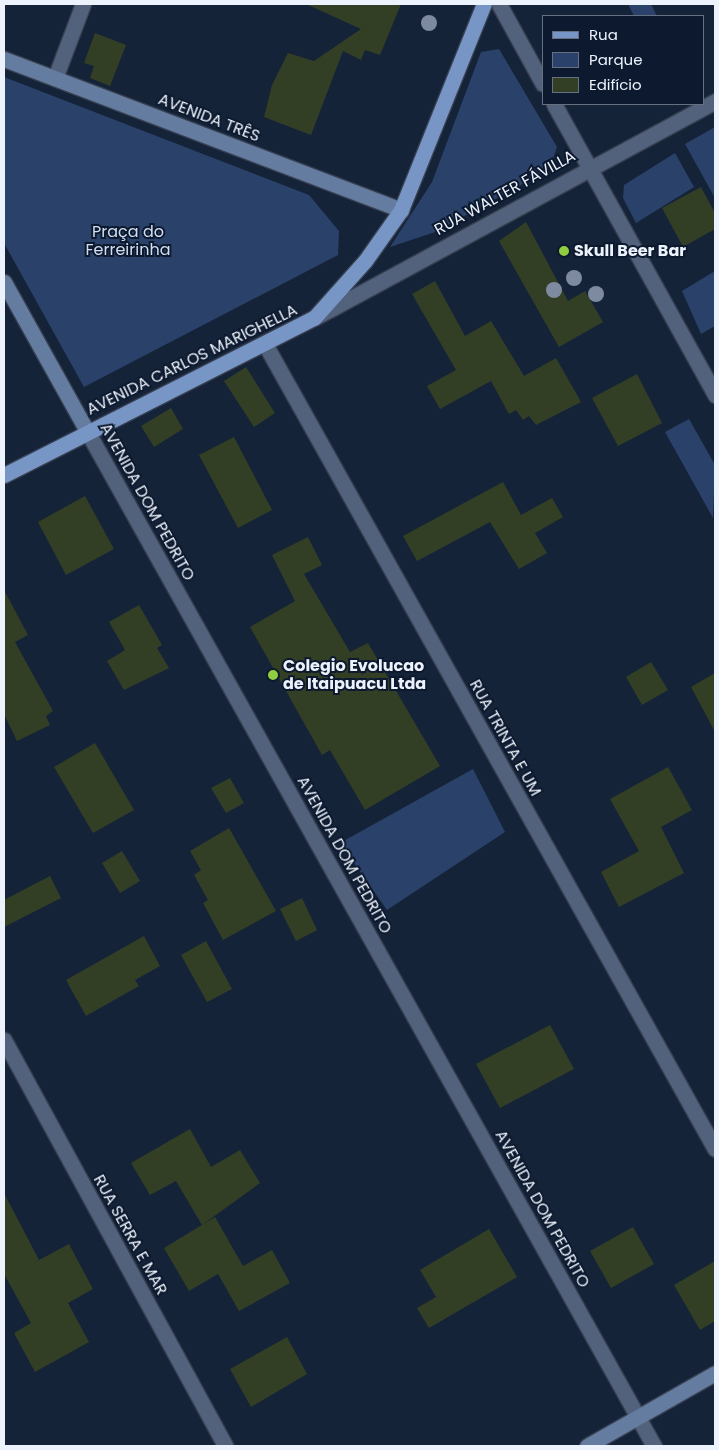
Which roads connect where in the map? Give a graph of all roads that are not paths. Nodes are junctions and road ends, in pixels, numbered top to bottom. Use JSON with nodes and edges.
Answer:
{"nodes":[{"id":1,"x":83,"y":4,"type":"edge"},
{"id":2,"x":484,"y":4,"type":"edge"},
{"id":3,"x":499,"y":4,"type":"edge"},
{"id":4,"x":4,"y":59,"type":"edge"},
{"id":5,"x":56,"y":78,"type":"junction"},
{"id":6,"x":542,"y":82,"type":"edge"},
{"id":7,"x":715,"y":102,"type":"edge"},
{"id":8,"x":555,"y":105,"type":"edge"},
{"id":9,"x":589,"y":167,"type":"junction"},
{"id":10,"x":401,"y":210,"type":"junction"},
{"id":11,"x":4,"y":282,"type":"edge"},
{"id":12,"x":314,"y":318,"type":"junction"},
{"id":13,"x":265,"y":344,"type":"junction"},
{"id":14,"x":715,"y":394,"type":"edge"},
{"id":15,"x":87,"y":431,"type":"junction"},
{"id":16,"x":4,"y":475,"type":"edge"},
{"id":17,"x":4,"y":1040,"type":"edge"},
{"id":18,"x":715,"y":1149,"type":"edge"},
{"id":19,"x":715,"y":1373,"type":"edge"},
{"id":20,"x":638,"y":1418,"type":"junction"},
{"id":21,"x":225,"y":1446,"type":"edge"},
{"id":22,"x":587,"y":1446,"type":"edge"},
{"id":23,"x":654,"y":1446,"type":"edge"}],
"edges":[{"from":1,"to":5,"type":"street"},
{"from":2,"to":10,"type":"main road","name":"AVENIDA CARLOS MARIGHELLA"},
{"from":3,"to":6,"type":"street"},
{"from":4,"to":5,"type":"street","name":"AVENIDA TRÊS"},
{"from":5,"to":10,"type":"street","name":"AVENIDA TRÊS"},
{"from":7,"to":9,"type":"street","name":"RUA WALTER FÁVILLA"},
{"from":8,"to":9,"type":"street"},
{"from":9,"to":12,"type":"street","name":"RUA WALTER FÁVILLA"},
{"from":9,"to":14,"type":"street"},
{"from":10,"to":12,"type":"main road","name":"AVENIDA CARLOS MARIGHELLA"},
{"from":11,"to":15,"type":"street","name":"AVENIDA DOM PEDRITO"},
{"from":12,"to":13,"type":"main road","name":"AVENIDA CARLOS MARIGHELLA"},
{"from":13,"to":15,"type":"main road","name":"AVENIDA CARLOS MARIGHELLA"},
{"from":13,"to":18,"type":"street","name":"RUA TRINTA E UM"},
{"from":15,"to":16,"type":"main road","name":"AVENIDA CARLOS MARIGHELLA"},
{"from":15,"to":20,"type":"street","name":"AVENIDA DOM PEDRITO"},
{"from":17,"to":21,"type":"street","name":"RUA SERRA E MAR"},
{"from":19,"to":20,"type":"street"},
{"from":20,"to":22,"type":"street"},
{"from":20,"to":23,"type":"street","name":"AVENIDA DOM PEDRITO"}]}
